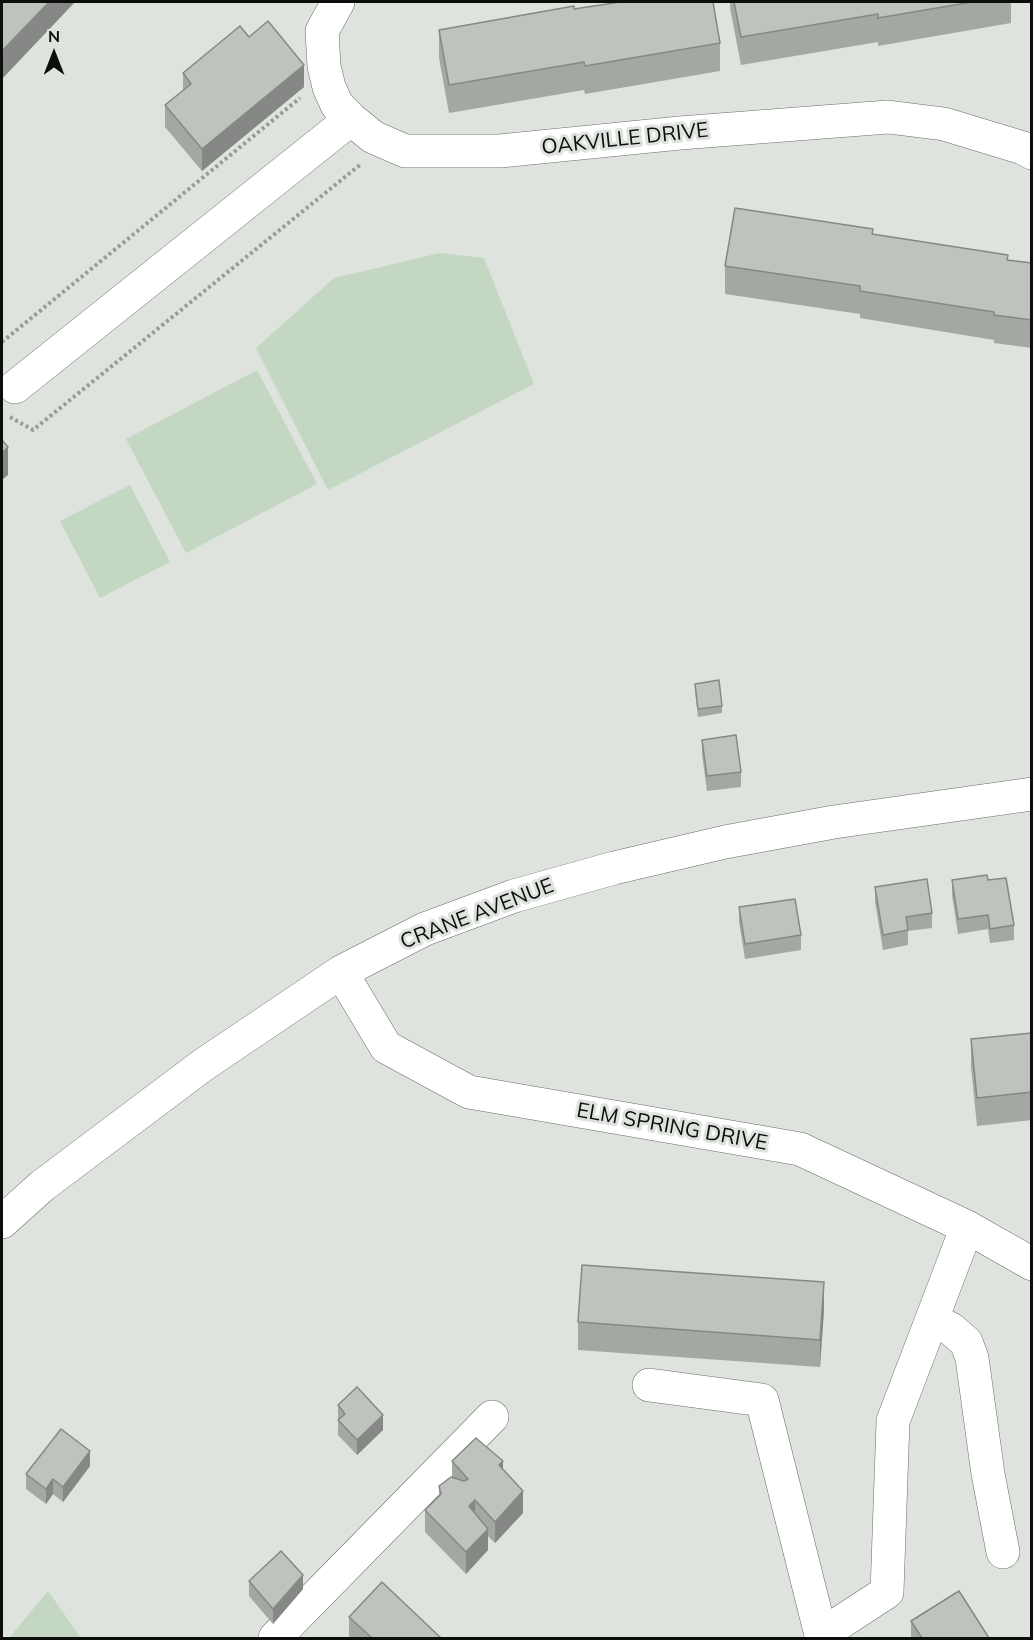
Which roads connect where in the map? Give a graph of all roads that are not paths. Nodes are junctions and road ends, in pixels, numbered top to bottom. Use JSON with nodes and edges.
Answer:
{"nodes":[{"id":1,"x":338,"y":2,"type":"edge"},
{"id":2,"x":351,"y":119,"type":"junction"},
{"id":3,"x":1032,"y":153,"type":"edge"},
{"id":4,"x":8,"y":399,"type":"edge"},
{"id":5,"x":1032,"y":794,"type":"edge"},
{"id":6,"x":341,"y":972,"type":"junction"},
{"id":7,"x":2,"y":1222,"type":"edge"},
{"id":8,"x":967,"y":1227,"type":"junction"},
{"id":9,"x":1032,"y":1264,"type":"edge"},
{"id":10,"x":932,"y":1319,"type":"junction"},
{"id":11,"x":650,"y":1385,"type":"dead end"},
{"id":12,"x":492,"y":1417,"type":"dead end"},
{"id":13,"x":1004,"y":1552,"type":"dead end"},
{"id":14,"x":822,"y":1637,"type":"edge"},
{"id":15,"x":275,"y":1638,"type":"edge"}],
"edges":[{"from":1,"to":2,"type":"street","name":"OAKVILLE DRIVE"},
{"from":2,"to":3,"type":"street","name":"OAKVILLE DRIVE"},
{"from":2,"to":4,"type":"street"},
{"from":5,"to":6,"type":"street","name":"CRANE AVENUE"},
{"from":6,"to":7,"type":"street","name":"CRANE AVENUE"},
{"from":6,"to":8,"type":"street","name":"ELM SPRING DRIVE"},
{"from":8,"to":9,"type":"street","name":"ELM SPRING DRIVE"},
{"from":8,"to":10,"type":"street"},
{"from":10,"to":13,"type":"street"},
{"from":10,"to":14,"type":"street"},
{"from":11,"to":14,"type":"street"},
{"from":12,"to":15,"type":"street"}]}
